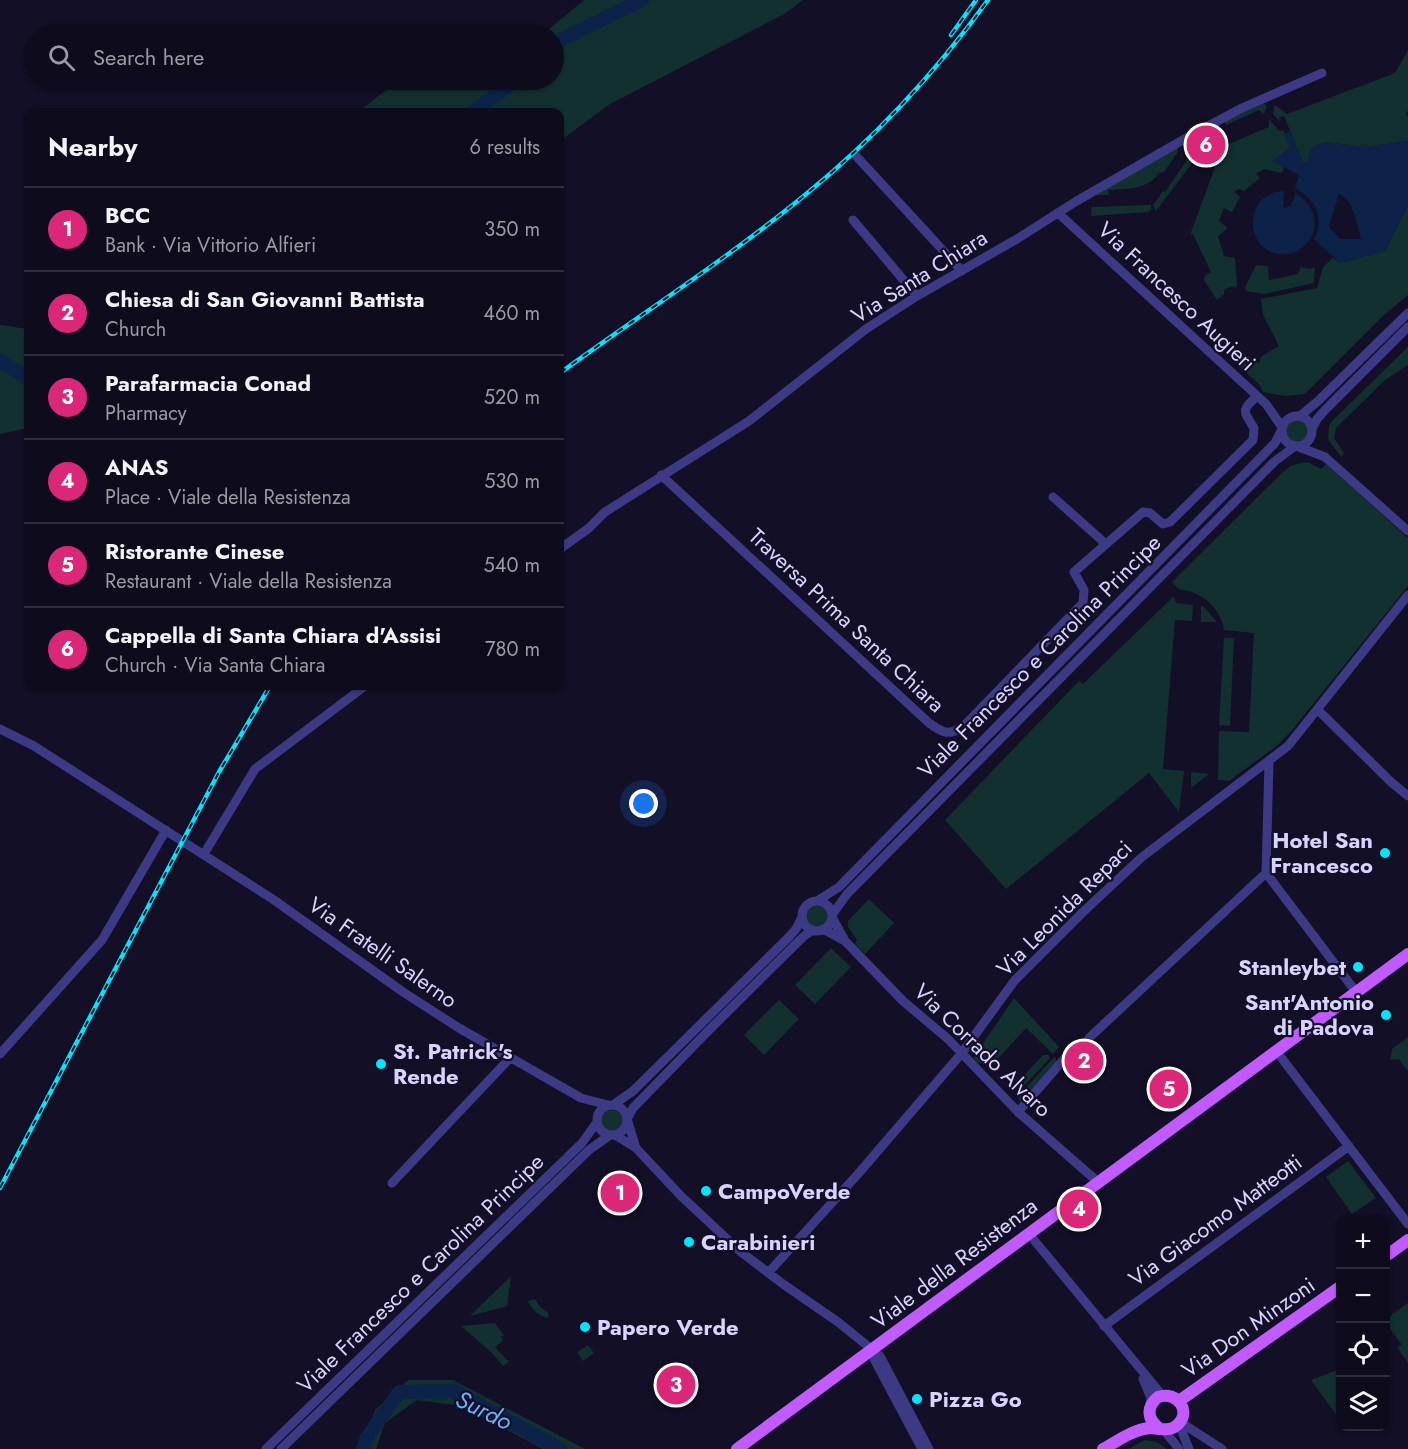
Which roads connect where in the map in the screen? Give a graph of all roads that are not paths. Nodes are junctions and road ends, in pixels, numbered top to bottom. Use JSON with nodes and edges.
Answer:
{"nodes":[{"id":1,"x":1322,"y":73,"type":"dead end"},
{"id":2,"x":857,"y":157,"type":"dead end"},
{"id":3,"x":1058,"y":213,"type":"junction"},
{"id":4,"x":854,"y":220,"type":"dead end"},
{"id":5,"x":962,"y":271,"type":"junction"},
{"id":6,"x":918,"y":296,"type":"junction"},
{"id":7,"x":1408,"y":313,"type":"edge"},
{"id":8,"x":1408,"y":327,"type":"edge"},
{"id":9,"x":1257,"y":396,"type":"junction"},
{"id":10,"x":1269,"y":407,"type":"junction"},
{"id":11,"x":1297,"y":416,"type":"junction"},
{"id":12,"x":1282,"y":429,"type":"junction"},
{"id":13,"x":1312,"y":432,"type":"junction"},
{"id":14,"x":1296,"y":447,"type":"junction"},
{"id":15,"x":1324,"y":456,"type":"junction"},
{"id":16,"x":661,"y":475,"type":"junction"},
{"id":17,"x":1053,"y":497,"type":"dead end"},
{"id":18,"x":1408,"y":531,"type":"edge"},
{"id":19,"x":1106,"y":544,"type":"junction"},
{"id":20,"x":564,"y":546,"type":"edge"},
{"id":21,"x":1408,"y":595,"type":"edge"},
{"id":22,"x":360,"y":690,"type":"edge"},
{"id":23,"x":1318,"y":710,"type":"junction"},
{"id":24,"x":0,"y":729,"type":"edge"},
{"id":25,"x":1269,"y":762,"type":"junction"},
{"id":26,"x":1407,"y":792,"type":"edge"},
{"id":27,"x":166,"y":830,"type":"junction"},
{"id":28,"x":204,"y":855,"type":"junction"},
{"id":29,"x":1266,"y":873,"type":"junction"},
{"id":30,"x":817,"y":901,"type":"junction"},
{"id":31,"x":832,"y":916,"type":"junction"},
{"id":32,"x":802,"y":917,"type":"junction"},
{"id":33,"x":818,"y":930,"type":"junction"},
{"id":34,"x":845,"y":941,"type":"junction"},
{"id":35,"x":1408,"y":954,"type":"edge"},
{"id":36,"x":1356,"y":992,"type":"junction"},
{"id":37,"x":1089,"y":1038,"type":"dead end"},
{"id":38,"x":1277,"y":1052,"type":"junction"},
{"id":39,"x":0,"y":1054,"type":"edge"},
{"id":40,"x":961,"y":1054,"type":"junction"},
{"id":41,"x":510,"y":1058,"type":"junction"},
{"id":42,"x":1065,"y":1058,"type":"dead end"},
{"id":43,"x":581,"y":1098,"type":"junction"},
{"id":44,"x":611,"y":1105,"type":"junction"},
{"id":45,"x":1018,"y":1112,"type":"junction"},
{"id":46,"x":627,"y":1119,"type":"junction"},
{"id":47,"x":597,"y":1120,"type":"junction"},
{"id":48,"x":613,"y":1135,"type":"junction"},
{"id":49,"x":1349,"y":1146,"type":"junction"},
{"id":50,"x":636,"y":1148,"type":"junction"},
{"id":51,"x":1098,"y":1182,"type":"junction"},
{"id":52,"x":392,"y":1183,"type":"dead end"},
{"id":53,"x":1408,"y":1224,"type":"edge"},
{"id":54,"x":1029,"y":1234,"type":"junction"},
{"id":55,"x":1408,"y":1240,"type":"edge"},
{"id":56,"x":1390,"y":1253,"type":"edge"},
{"id":57,"x":768,"y":1273,"type":"junction"},
{"id":58,"x":1336,"y":1291,"type":"edge"},
{"id":59,"x":1104,"y":1326,"type":"junction"},
{"id":60,"x":873,"y":1350,"type":"junction"},
{"id":61,"x":1137,"y":1366,"type":"junction"},
{"id":62,"x":1162,"y":1395,"type":"junction"},
{"id":63,"x":1179,"y":1401,"type":"junction"},
{"id":64,"x":1150,"y":1405,"type":"junction"},
{"id":65,"x":1180,"y":1423,"type":"junction"},
{"id":66,"x":913,"y":1424,"type":"junction"},
{"id":67,"x":1161,"y":1429,"type":"junction"},
{"id":68,"x":266,"y":1449,"type":"edge"},
{"id":69,"x":281,"y":1449,"type":"edge"},
{"id":70,"x":737,"y":1449,"type":"edge"},
{"id":71,"x":922,"y":1449,"type":"edge"},
{"id":72,"x":929,"y":1449,"type":"edge"},
{"id":73,"x":1103,"y":1449,"type":"edge"},
{"id":74,"x":1179,"y":1449,"type":"edge"},
{"id":75,"x":1189,"y":1449,"type":"edge"},
{"id":76,"x":1222,"y":1449,"type":"edge"}],
"edges":[{"from":1,"to":3,"type":"street","name":"Via Santa Chiara"},
{"from":2,"to":5,"type":"street"},
{"from":3,"to":5,"type":"street","name":"Via Santa Chiara"},
{"from":3,"to":9,"type":"street","name":"Via Francesco Augieri"},
{"from":4,"to":6,"type":"street"},
{"from":5,"to":6,"type":"street","name":"Via Santa Chiara"},
{"from":6,"to":16,"type":"street","name":"Via Santa Chiara"},
{"from":7,"to":11,"type":"street","name":"Viale Francesco e Carolina Principe"},
{"from":8,"to":13,"type":"street","name":"Viale Francesco e Carolina Principe"},
{"from":9,"to":10,"type":"street","name":"Via Francesco Augieri"},
{"from":9,"to":19,"type":"street","name":"Traversa Prima Santa Chiara"},
{"from":10,"to":11,"type":"street","name":"Via Francesco Augieri"},
{"from":10,"to":12,"type":"street","name":"Via Francesco Augieri"},
{"from":11,"to":12,"type":"street","name":"Viale Francesco e Carolina Principe"},
{"from":11,"to":13,"type":"street"},
{"from":12,"to":14,"type":"street"},
{"from":12,"to":30,"type":"street","name":"Viale Francesco e Carolina Principe"},
{"from":13,"to":14,"type":"street","name":"Viale Francesco e Carolina Principe"},
{"from":13,"to":15,"type":"street"},
{"from":14,"to":15,"type":"street"},
{"from":14,"to":31,"type":"street","name":"Viale Francesco e Carolina Principe"},
{"from":15,"to":18,"type":"street"},
{"from":16,"to":19,"type":"street","name":"Traversa Prima Santa Chiara"},
{"from":16,"to":20,"type":"street","name":"Via Santa Chiara"},
{"from":17,"to":19,"type":"street"},
{"from":21,"to":23,"type":"street","name":"Via Leonida Repaci"},
{"from":22,"to":28,"type":"street"},
{"from":23,"to":25,"type":"street","name":"Via Leonida Repaci"},
{"from":23,"to":26,"type":"street"},
{"from":24,"to":27,"type":"street","name":"Via Fratelli Salerno"},
{"from":25,"to":29,"type":"street"},
{"from":25,"to":40,"type":"street","name":"Via Leonida Repaci"},
{"from":27,"to":28,"type":"street","name":"Via Fratelli Salerno"},
{"from":27,"to":39,"type":"street"},
{"from":28,"to":41,"type":"street","name":"Via Fratelli Salerno"},
{"from":29,"to":36,"type":"street"},
{"from":29,"to":37,"type":"street"},
{"from":30,"to":31,"type":"street"},
{"from":30,"to":32,"type":"street","name":"Viale Francesco e Carolina Principe"},
{"from":31,"to":33,"type":"street","name":"Viale Francesco e Carolina Principe"},
{"from":31,"to":34,"type":"street","name":"Via Corrado Alvaro"},
{"from":32,"to":33,"type":"street"},
{"from":32,"to":44,"type":"street","name":"Viale Francesco e Carolina Principe"},
{"from":33,"to":34,"type":"street","name":"Via Corrado Alvaro"},
{"from":33,"to":46,"type":"street","name":"Viale Francesco e Carolina Principe"},
{"from":34,"to":40,"type":"street","name":"Via Corrado Alvaro"},
{"from":35,"to":36,"type":"main road","name":"Viale della Resistenza"},
{"from":36,"to":38,"type":"main road","name":"Viale della Resistenza"},
{"from":38,"to":49,"type":"street"},
{"from":38,"to":51,"type":"main road","name":"Viale della Resistenza"},
{"from":40,"to":45,"type":"street","name":"Via Corrado Alvaro"},
{"from":40,"to":57,"type":"street","name":"Via Leonida Repaci"},
{"from":41,"to":43,"type":"street","name":"Via Fratelli Salerno"},
{"from":41,"to":52,"type":"street"},
{"from":42,"to":45,"type":"street"},
{"from":43,"to":44,"type":"street","name":"Via Fratelli Salerno"},
{"from":43,"to":47,"type":"street","name":"Via Fratelli Salerno"},
{"from":44,"to":46,"type":"street"},
{"from":44,"to":47,"type":"street","name":"Viale Francesco e Carolina Principe"},
{"from":45,"to":51,"type":"street","name":"Via Corrado Alvaro"},
{"from":46,"to":48,"type":"street","name":"Viale Francesco e Carolina Principe"},
{"from":46,"to":50,"type":"street"},
{"from":47,"to":48,"type":"street"},
{"from":47,"to":68,"type":"street","name":"Viale Francesco e Carolina Principe"},
{"from":48,"to":50,"type":"street"},
{"from":48,"to":69,"type":"street","name":"Viale Francesco e Carolina Principe"},
{"from":49,"to":53,"type":"street"},
{"from":49,"to":59,"type":"street","name":"Via Giacomo Matteotti"},
{"from":50,"to":57,"type":"street"},
{"from":51,"to":54,"type":"main road","name":"Viale della Resistenza"},
{"from":54,"to":59,"type":"street"},
{"from":54,"to":60,"type":"main road","name":"Viale della Resistenza"},
{"from":55,"to":56,"type":"main road"},
{"from":57,"to":60,"type":"street"},
{"from":58,"to":63,"type":"main road","name":"Via Don Minzoni"},
{"from":59,"to":61,"type":"street"},
{"from":60,"to":66,"type":"street"},
{"from":60,"to":70,"type":"main road","name":"Viale della Resistenza"},
{"from":61,"to":62,"type":"street"},
{"from":61,"to":64,"type":"street"},
{"from":62,"to":63,"type":"main road"},
{"from":62,"to":64,"type":"main road"},
{"from":63,"to":65,"type":"main road"},
{"from":64,"to":67,"type":"main road"},
{"from":65,"to":67,"type":"main road"},
{"from":65,"to":75,"type":"street"},
{"from":65,"to":76,"type":"street"},
{"from":66,"to":71,"type":"street"},
{"from":66,"to":72,"type":"street"},
{"from":67,"to":73,"type":"main road"},
{"from":67,"to":74,"type":"street"}]}
